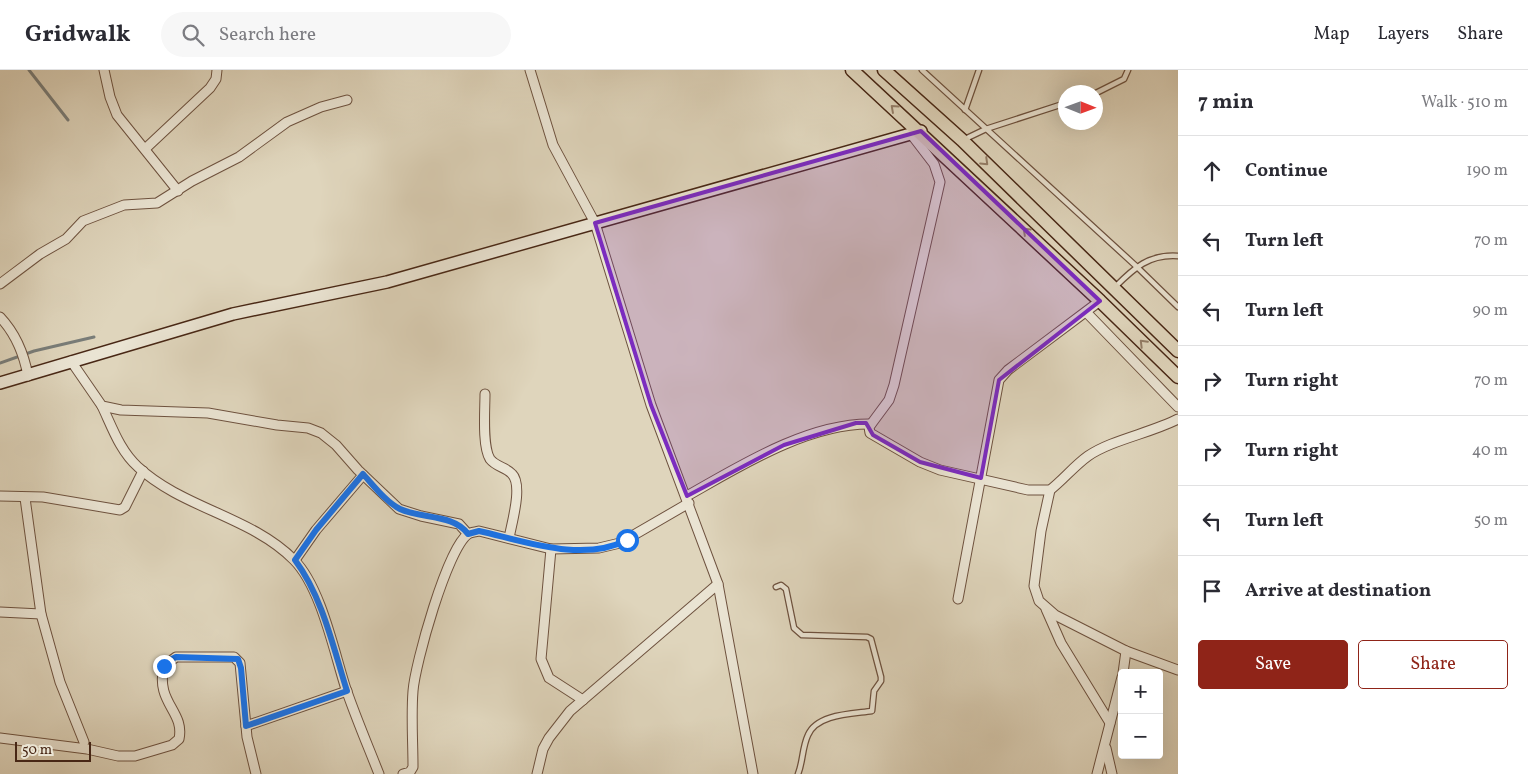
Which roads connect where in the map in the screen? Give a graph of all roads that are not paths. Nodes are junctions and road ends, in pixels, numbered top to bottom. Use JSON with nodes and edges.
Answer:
{"nodes":[{"id":1,"x":104,"y":70,"type":"edge"},
{"id":2,"x":218,"y":70,"type":"edge"},
{"id":3,"x":530,"y":70,"type":"edge"},
{"id":4,"x":852,"y":70,"type":"edge"},
{"id":5,"x":884,"y":70,"type":"edge"},
{"id":6,"x":922,"y":70,"type":"edge"},
{"id":7,"x":979,"y":70,"type":"edge"},
{"id":8,"x":1128,"y":70,"type":"edge"},
{"id":9,"x":1103,"y":90,"type":"edge"},
{"id":10,"x":347,"y":100,"type":"dead end"},
{"id":11,"x":1058,"y":106,"type":"edge"},
{"id":12,"x":965,"y":110,"type":"junction"},
{"id":13,"x":986,"y":129,"type":"junction"},
{"id":14,"x":916,"y":133,"type":"junction"},
{"id":15,"x":962,"y":140,"type":"junction"},
{"id":16,"x":145,"y":149,"type":"junction"},
{"id":17,"x":178,"y":191,"type":"junction"},
{"id":18,"x":594,"y":223,"type":"junction"},
{"id":19,"x":1178,"y":256,"type":"edge"},
{"id":20,"x":1136,"y":266,"type":"junction"},
{"id":21,"x":0,"y":284,"type":"edge"},
{"id":22,"x":1114,"y":288,"type":"junction"},
{"id":23,"x":1100,"y":301,"type":"junction"},
{"id":24,"x":1178,"y":307,"type":"edge"},
{"id":25,"x":1086,"y":312,"type":"junction"},
{"id":26,"x":0,"y":317,"type":"edge"},
{"id":27,"x":1178,"y":350,"type":"edge"},
{"id":28,"x":71,"y":361,"type":"junction"},
{"id":29,"x":28,"y":376,"type":"junction"},
{"id":30,"x":1178,"y":377,"type":"edge"},
{"id":31,"x":0,"y":383,"type":"edge"},
{"id":32,"x":485,"y":394,"type":"dead end"},
{"id":33,"x":102,"y":406,"type":"junction"},
{"id":34,"x":1178,"y":408,"type":"edge"},
{"id":35,"x":1178,"y":419,"type":"edge"},
{"id":36,"x":871,"y":424,"type":"junction"},
{"id":37,"x":143,"y":471,"type":"junction"},
{"id":38,"x":363,"y":474,"type":"junction"},
{"id":39,"x":981,"y":478,"type":"junction"},
{"id":40,"x":1050,"y":490,"type":"junction"},
{"id":41,"x":0,"y":496,"type":"edge"},
{"id":42,"x":25,"y":498,"type":"junction"},
{"id":43,"x":688,"y":500,"type":"junction"},
{"id":44,"x":468,"y":534,"type":"junction"},
{"id":45,"x":509,"y":538,"type":"junction"},
{"id":46,"x":551,"y":549,"type":"junction"},
{"id":47,"x":295,"y":560,"type":"junction"},
{"id":48,"x":718,"y":584,"type":"junction"},
{"id":49,"x":776,"y":587,"type":"dead end"},
{"id":50,"x":958,"y":599,"type":"dead end"},
{"id":51,"x":1046,"y":609,"type":"junction"},
{"id":52,"x":0,"y":612,"type":"edge"},
{"id":53,"x":41,"y":614,"type":"junction"},
{"id":54,"x":1126,"y":650,"type":"junction"},
{"id":55,"x":1124,"y":669,"type":"edge"},
{"id":56,"x":1178,"y":670,"type":"edge"},
{"id":57,"x":347,"y":691,"type":"junction"},
{"id":58,"x":1118,"y":692,"type":"edge"},
{"id":59,"x":582,"y":700,"type":"junction"},
{"id":60,"x":1110,"y":723,"type":"junction"},
{"id":61,"x":246,"y":726,"type":"junction"},
{"id":62,"x":0,"y":738,"type":"edge"},
{"id":63,"x":84,"y":742,"type":"dead end"},
{"id":64,"x":1105,"y":745,"type":"junction"},
{"id":65,"x":256,"y":774,"type":"edge"},
{"id":66,"x":379,"y":774,"type":"edge"},
{"id":67,"x":403,"y":774,"type":"edge"},
{"id":68,"x":536,"y":774,"type":"edge"},
{"id":69,"x":753,"y":774,"type":"edge"},
{"id":70,"x":798,"y":774,"type":"edge"},
{"id":71,"x":1097,"y":774,"type":"edge"},
{"id":72,"x":1112,"y":774,"type":"edge"}],
"edges":[{"from":1,"to":16,"type":"street"},
{"from":2,"to":16,"type":"street"},
{"from":3,"to":18,"type":"street"},
{"from":14,"to":4,"type":"main road","one_way":true},
{"from":5,"to":15,"type":"main road"},
{"from":6,"to":12,"type":"lane"},
{"from":7,"to":12,"type":"lane"},
{"from":8,"to":9,"type":"lane"},
{"from":10,"to":17,"type":"street"},
{"from":11,"to":13,"type":"lane"},
{"from":12,"to":13,"type":"lane"},
{"from":13,"to":15,"type":"lane"},
{"from":13,"to":20,"type":"lane"},
{"from":14,"to":18,"type":"street"},
{"from":23,"to":14,"type":"main road","one_way":true},
{"from":14,"to":36,"type":"street"},
{"from":15,"to":22,"type":"main road","one_way":true},
{"from":16,"to":17,"type":"street"},
{"from":17,"to":21,"type":"street"},
{"from":18,"to":28,"type":"street"},
{"from":18,"to":43,"type":"street"},
{"from":19,"to":20,"type":"lane"},
{"from":20,"to":22,"type":"lane"},
{"from":20,"to":24,"type":"lane"},
{"from":22,"to":27,"type":"main road"},
{"from":23,"to":25,"type":"street"},
{"from":30,"to":23,"type":"main road","one_way":true},
{"from":25,"to":34,"type":"street"},
{"from":25,"to":39,"type":"street"},
{"from":26,"to":29,"type":"street"},
{"from":28,"to":29,"type":"street"},
{"from":28,"to":33,"type":"street"},
{"from":29,"to":31,"type":"street"},
{"from":32,"to":45,"type":"street"},
{"from":33,"to":37,"type":"street"},
{"from":33,"to":38,"type":"street"},
{"from":35,"to":40,"type":"street"},
{"from":36,"to":39,"type":"street"},
{"from":36,"to":43,"type":"street"},
{"from":37,"to":42,"type":"street"},
{"from":37,"to":47,"type":"street"},
{"from":38,"to":44,"type":"street"},
{"from":38,"to":47,"type":"street"},
{"from":39,"to":40,"type":"street"},
{"from":39,"to":50,"type":"street"},
{"from":40,"to":51,"type":"street"},
{"from":41,"to":42,"type":"street"},
{"from":42,"to":53,"type":"street"},
{"from":43,"to":46,"type":"street"},
{"from":43,"to":48,"type":"street"},
{"from":44,"to":45,"type":"street"},
{"from":44,"to":67,"type":"street"},
{"from":45,"to":46,"type":"street"},
{"from":46,"to":59,"type":"street"},
{"from":47,"to":57,"type":"street"},
{"from":48,"to":59,"type":"street"},
{"from":48,"to":69,"type":"street"},
{"from":49,"to":70,"type":"lane"},
{"from":51,"to":54,"type":"street"},
{"from":51,"to":60,"type":"street"},
{"from":52,"to":53,"type":"street"},
{"from":53,"to":63,"type":"street"},
{"from":54,"to":55,"type":"street"},
{"from":54,"to":56,"type":"street"},
{"from":57,"to":61,"type":"street"},
{"from":57,"to":66,"type":"street"},
{"from":58,"to":60,"type":"street"},
{"from":59,"to":68,"type":"street"},
{"from":60,"to":64,"type":"street"},
{"from":61,"to":62,"type":"street"},
{"from":61,"to":65,"type":"street"},
{"from":64,"to":71,"type":"street"},
{"from":64,"to":72,"type":"street"}]}
